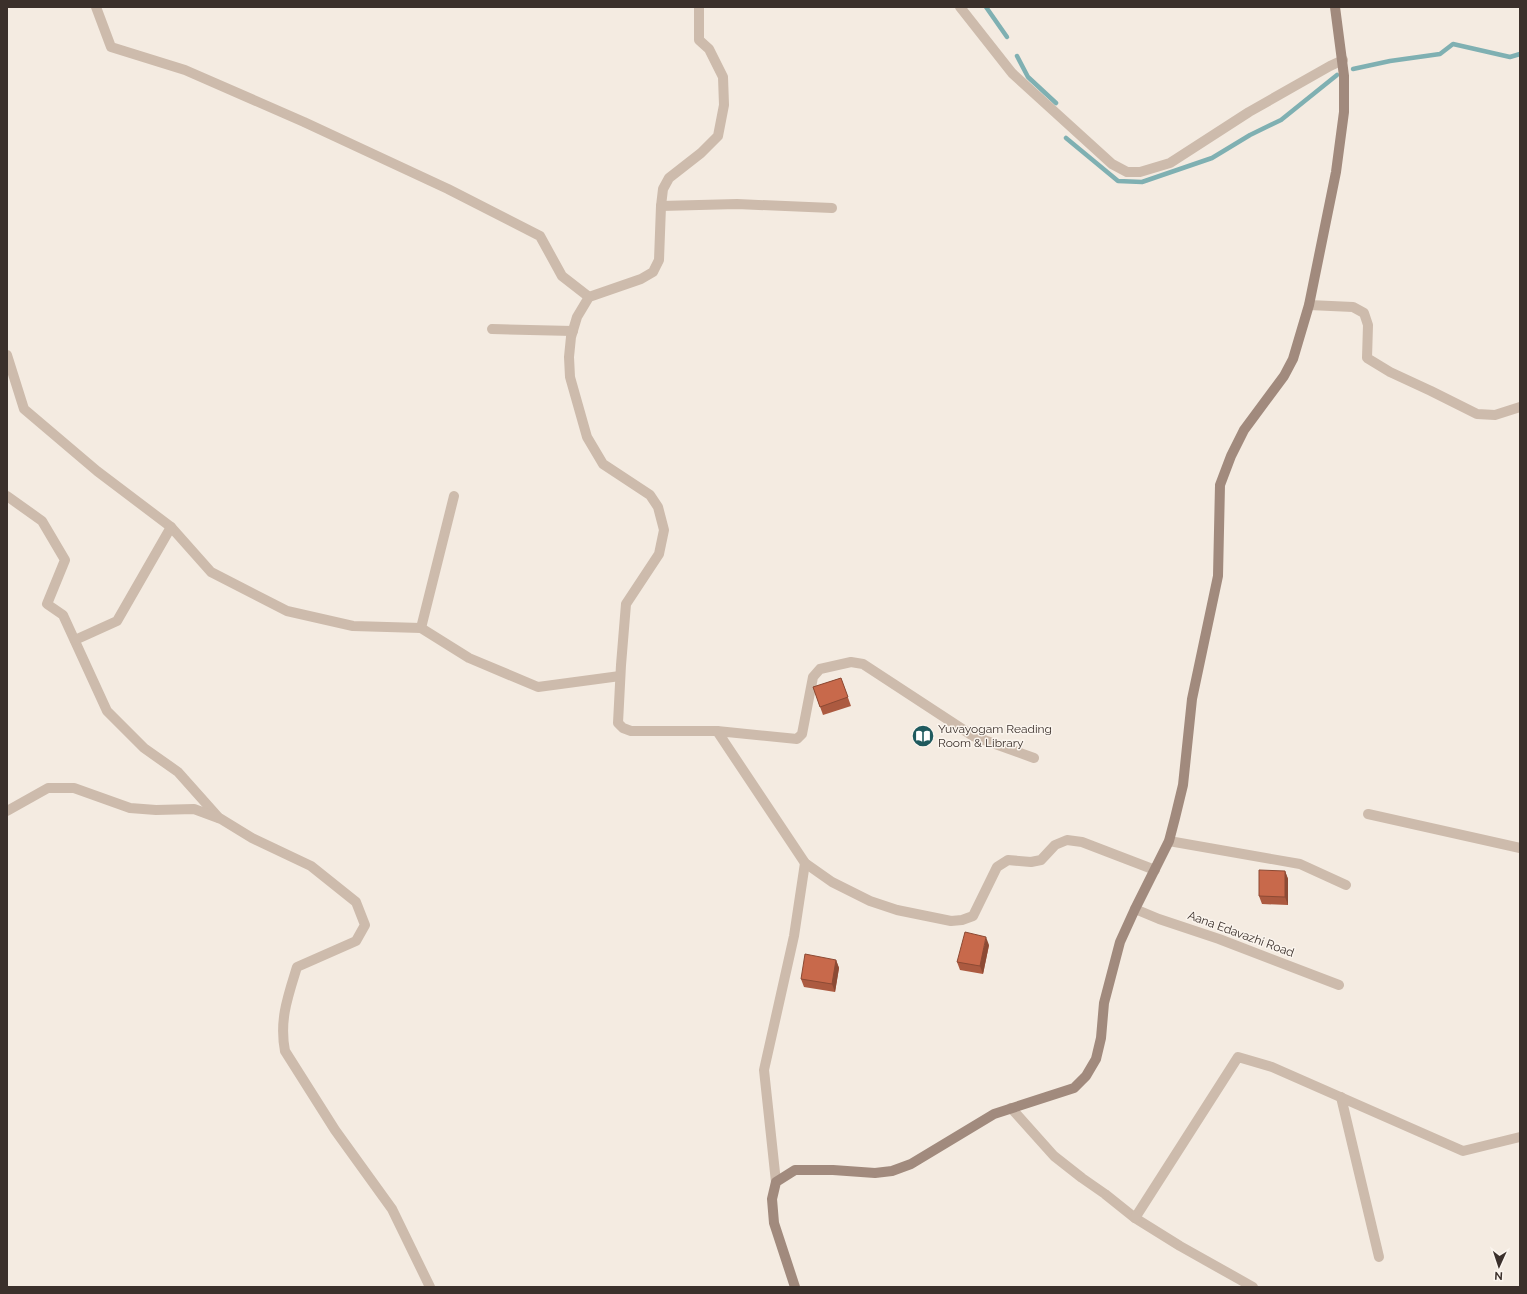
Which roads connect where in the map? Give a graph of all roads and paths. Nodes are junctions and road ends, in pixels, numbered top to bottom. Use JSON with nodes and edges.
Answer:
{"nodes":[{"id":1,"x":96,"y":7,"type":"edge"},
{"id":2,"x":699,"y":7,"type":"edge"},
{"id":3,"x":960,"y":7,"type":"edge"},
{"id":4,"x":1335,"y":7,"type":"edge"},
{"id":5,"x":1343,"y":60,"type":"junction"},
{"id":6,"x":661,"y":206,"type":"junction"},
{"id":7,"x":832,"y":208,"type":"dead end"},
{"id":8,"x":589,"y":298,"type":"junction"},
{"id":9,"x":1309,"y":305,"type":"junction"},
{"id":10,"x":492,"y":329,"type":"dead end"},
{"id":11,"x":573,"y":331,"type":"junction"},
{"id":12,"x":7,"y":355,"type":"edge"},
{"id":13,"x":1520,"y":408,"type":"edge"},
{"id":14,"x":7,"y":496,"type":"edge"},
{"id":15,"x":454,"y":496,"type":"dead end"},
{"id":16,"x":171,"y":527,"type":"junction"},
{"id":17,"x":421,"y":628,"type":"junction"},
{"id":18,"x":75,"y":640,"type":"junction"},
{"id":19,"x":620,"y":676,"type":"junction"},
{"id":20,"x":717,"y":731,"type":"junction"},
{"id":21,"x":1034,"y":758,"type":"dead end"},
{"id":22,"x":7,"y":811,"type":"edge"},
{"id":23,"x":1368,"y":814,"type":"dead end"},
{"id":24,"x":221,"y":819,"type":"junction"},
{"id":25,"x":1168,"y":841,"type":"junction"},
{"id":26,"x":1520,"y":848,"type":"edge"},
{"id":27,"x":805,"y":864,"type":"junction"},
{"id":28,"x":1155,"y":870,"type":"junction"},
{"id":29,"x":1346,"y":885,"type":"dead end"},
{"id":30,"x":1134,"y":909,"type":"junction"},
{"id":31,"x":1339,"y":985,"type":"dead end"},
{"id":32,"x":1341,"y":1097,"type":"junction"},
{"id":33,"x":1011,"y":1108,"type":"junction"},
{"id":34,"x":1520,"y":1137,"type":"edge"},
{"id":35,"x":776,"y":1182,"type":"junction"},
{"id":36,"x":1135,"y":1218,"type":"junction"},
{"id":37,"x":1379,"y":1257,"type":"dead end"},
{"id":38,"x":430,"y":1287,"type":"edge"},
{"id":39,"x":796,"y":1287,"type":"edge"},
{"id":40,"x":1252,"y":1287,"type":"edge"}],
"edges":[{"from":1,"to":8,"type":"street"},
{"from":2,"to":6,"type":"street"},
{"from":3,"to":5,"type":"street"},
{"from":4,"to":5,"type":"street"},
{"from":5,"to":9,"type":"street"},
{"from":6,"to":7,"type":"street"},
{"from":6,"to":8,"type":"street"},
{"from":8,"to":11,"type":"street"},
{"from":9,"to":13,"type":"street"},
{"from":9,"to":25,"type":"street"},
{"from":10,"to":11,"type":"street"},
{"from":11,"to":19,"type":"street"},
{"from":12,"to":16,"type":"street"},
{"from":14,"to":18,"type":"street"},
{"from":15,"to":17,"type":"street"},
{"from":16,"to":17,"type":"street"},
{"from":16,"to":18,"type":"street"},
{"from":17,"to":19,"type":"street"},
{"from":18,"to":24,"type":"street"},
{"from":19,"to":20,"type":"street"},
{"from":20,"to":21,"type":"street"},
{"from":20,"to":27,"type":"street"},
{"from":22,"to":24,"type":"street"},
{"from":23,"to":26,"type":"street"},
{"from":24,"to":38,"type":"street"},
{"from":25,"to":28,"type":"street"},
{"from":25,"to":29,"type":"street"},
{"from":27,"to":28,"type":"street"},
{"from":27,"to":35,"type":"street"},
{"from":28,"to":30,"type":"street"},
{"from":30,"to":31,"type":"street","name":"Aana Edavazhi Road"},
{"from":30,"to":33,"type":"street"},
{"from":32,"to":34,"type":"street"},
{"from":32,"to":36,"type":"street"},
{"from":32,"to":37,"type":"street"},
{"from":33,"to":35,"type":"street"},
{"from":33,"to":36,"type":"street"},
{"from":35,"to":39,"type":"street"},
{"from":36,"to":40,"type":"street"}]}
